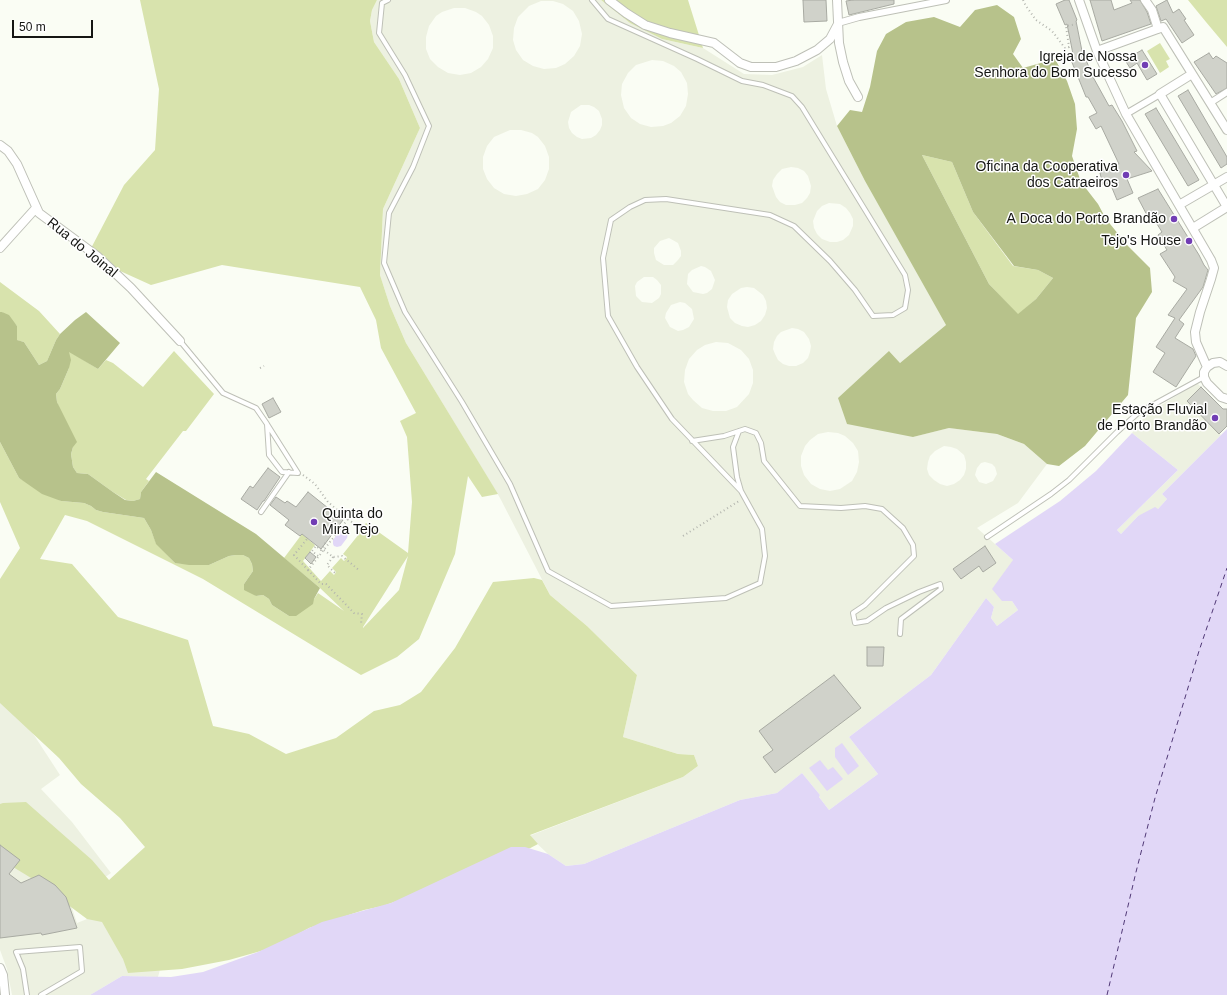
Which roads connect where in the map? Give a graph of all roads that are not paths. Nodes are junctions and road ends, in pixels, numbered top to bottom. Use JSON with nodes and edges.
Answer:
{"nodes":[{"id":1,"x":388,"y":0,"type":"edge"},
{"id":2,"x":592,"y":0,"type":"edge"},
{"id":3,"x":609,"y":0,"type":"edge"},
{"id":4,"x":837,"y":0,"type":"edge"},
{"id":5,"x":946,"y":0,"type":"edge"},
{"id":6,"x":1079,"y":0,"type":"edge"},
{"id":7,"x":1145,"y":0,"type":"edge"},
{"id":8,"x":838,"y":24,"type":"junction"},
{"id":9,"x":1158,"y":29,"type":"junction"},
{"id":10,"x":1097,"y":51,"type":"junction"},
{"id":11,"x":1192,"y":74,"type":"junction"},
{"id":12,"x":1227,"y":92,"type":"edge"},
{"id":13,"x":1160,"y":94,"type":"junction"},
{"id":14,"x":858,"y":97,"type":"dead end"},
{"id":15,"x":1210,"y":103,"type":"junction"},
{"id":16,"x":1126,"y":114,"type":"junction"},
{"id":17,"x":1227,"y":130,"type":"edge"},
{"id":18,"x":0,"y":144,"type":"edge"},
{"id":19,"x":1227,"y":177,"type":"edge"},
{"id":20,"x":1214,"y":185,"type":"junction"},
{"id":21,"x":1179,"y":205,"type":"junction"},
{"id":22,"x":1227,"y":207,"type":"edge"},
{"id":23,"x":36,"y":208,"type":"junction"},
{"id":24,"x":1193,"y":228,"type":"junction"},
{"id":25,"x":0,"y":248,"type":"edge"},
{"id":26,"x":180,"y":341,"type":"joint"},
{"id":27,"x":1226,"y":364,"type":"edge"},
{"id":28,"x":1207,"y":367,"type":"junction"},
{"id":29,"x":1204,"y":377,"type":"junction"},
{"id":30,"x":1227,"y":399,"type":"edge"},
{"id":31,"x":267,"y":424,"type":"junction"},
{"id":32,"x":738,"y":431,"type":"junction"},
{"id":33,"x":692,"y":441,"type":"junction"},
{"id":34,"x":290,"y":472,"type":"junction"},
{"id":35,"x":741,"y":491,"type":"junction"},
{"id":36,"x":261,"y":512,"type":"dead end"},
{"id":37,"x":987,"y":537,"type":"dead end"},
{"id":38,"x":900,"y":634,"type":"dead end"},
{"id":39,"x":0,"y":968,"type":"edge"},
{"id":40,"x":5,"y":995,"type":"edge"},
{"id":41,"x":27,"y":995,"type":"edge"},
{"id":42,"x":41,"y":995,"type":"edge"}],
"edges":[{"from":1,"to":35,"type":"lane"},
{"from":2,"to":33,"type":"lane"},
{"from":3,"to":8,"type":"street"},
{"from":4,"to":8,"type":"street"},
{"from":5,"to":8,"type":"street"},
{"from":6,"to":10,"type":"street"},
{"from":7,"to":9,"type":"street"},
{"from":8,"to":14,"type":"street"},
{"from":9,"to":10,"type":"street"},
{"from":9,"to":11,"type":"street"},
{"from":10,"to":16,"type":"street"},
{"from":11,"to":13,"type":"street"},
{"from":11,"to":15,"type":"street"},
{"from":12,"to":15,"type":"street"},
{"from":13,"to":16,"type":"street"},
{"from":13,"to":20,"type":"street"},
{"from":15,"to":17,"type":"street"},
{"from":16,"to":21,"type":"street"},
{"from":18,"to":23,"type":"street","name":"Rua do Joinal"},
{"from":19,"to":20,"type":"street"},
{"from":20,"to":21,"type":"street"},
{"from":20,"to":22,"type":"street"},
{"from":21,"to":24,"type":"street"},
{"from":22,"to":24,"type":"street"},
{"from":23,"to":25,"type":"street"},
{"from":23,"to":26,"type":"street","name":"Rua do Joinal"},
{"from":24,"to":28,"type":"street"},
{"from":26,"to":31,"type":"lane"},
{"from":27,"to":28,"type":"street"},
{"from":28,"to":29,"type":"street"},
{"from":29,"to":30,"type":"street"},
{"from":29,"to":37,"type":"lane"},
{"from":31,"to":34,"type":"lane"},
{"from":31,"to":34,"type":"lane"},
{"from":32,"to":33,"type":"lane"},
{"from":32,"to":35,"type":"lane"},
{"from":32,"to":38,"type":"lane"},
{"from":33,"to":35,"type":"lane"},
{"from":34,"to":36,"type":"lane"},
{"from":39,"to":40,"type":"street"},
{"from":41,"to":42,"type":"lane"}]}
